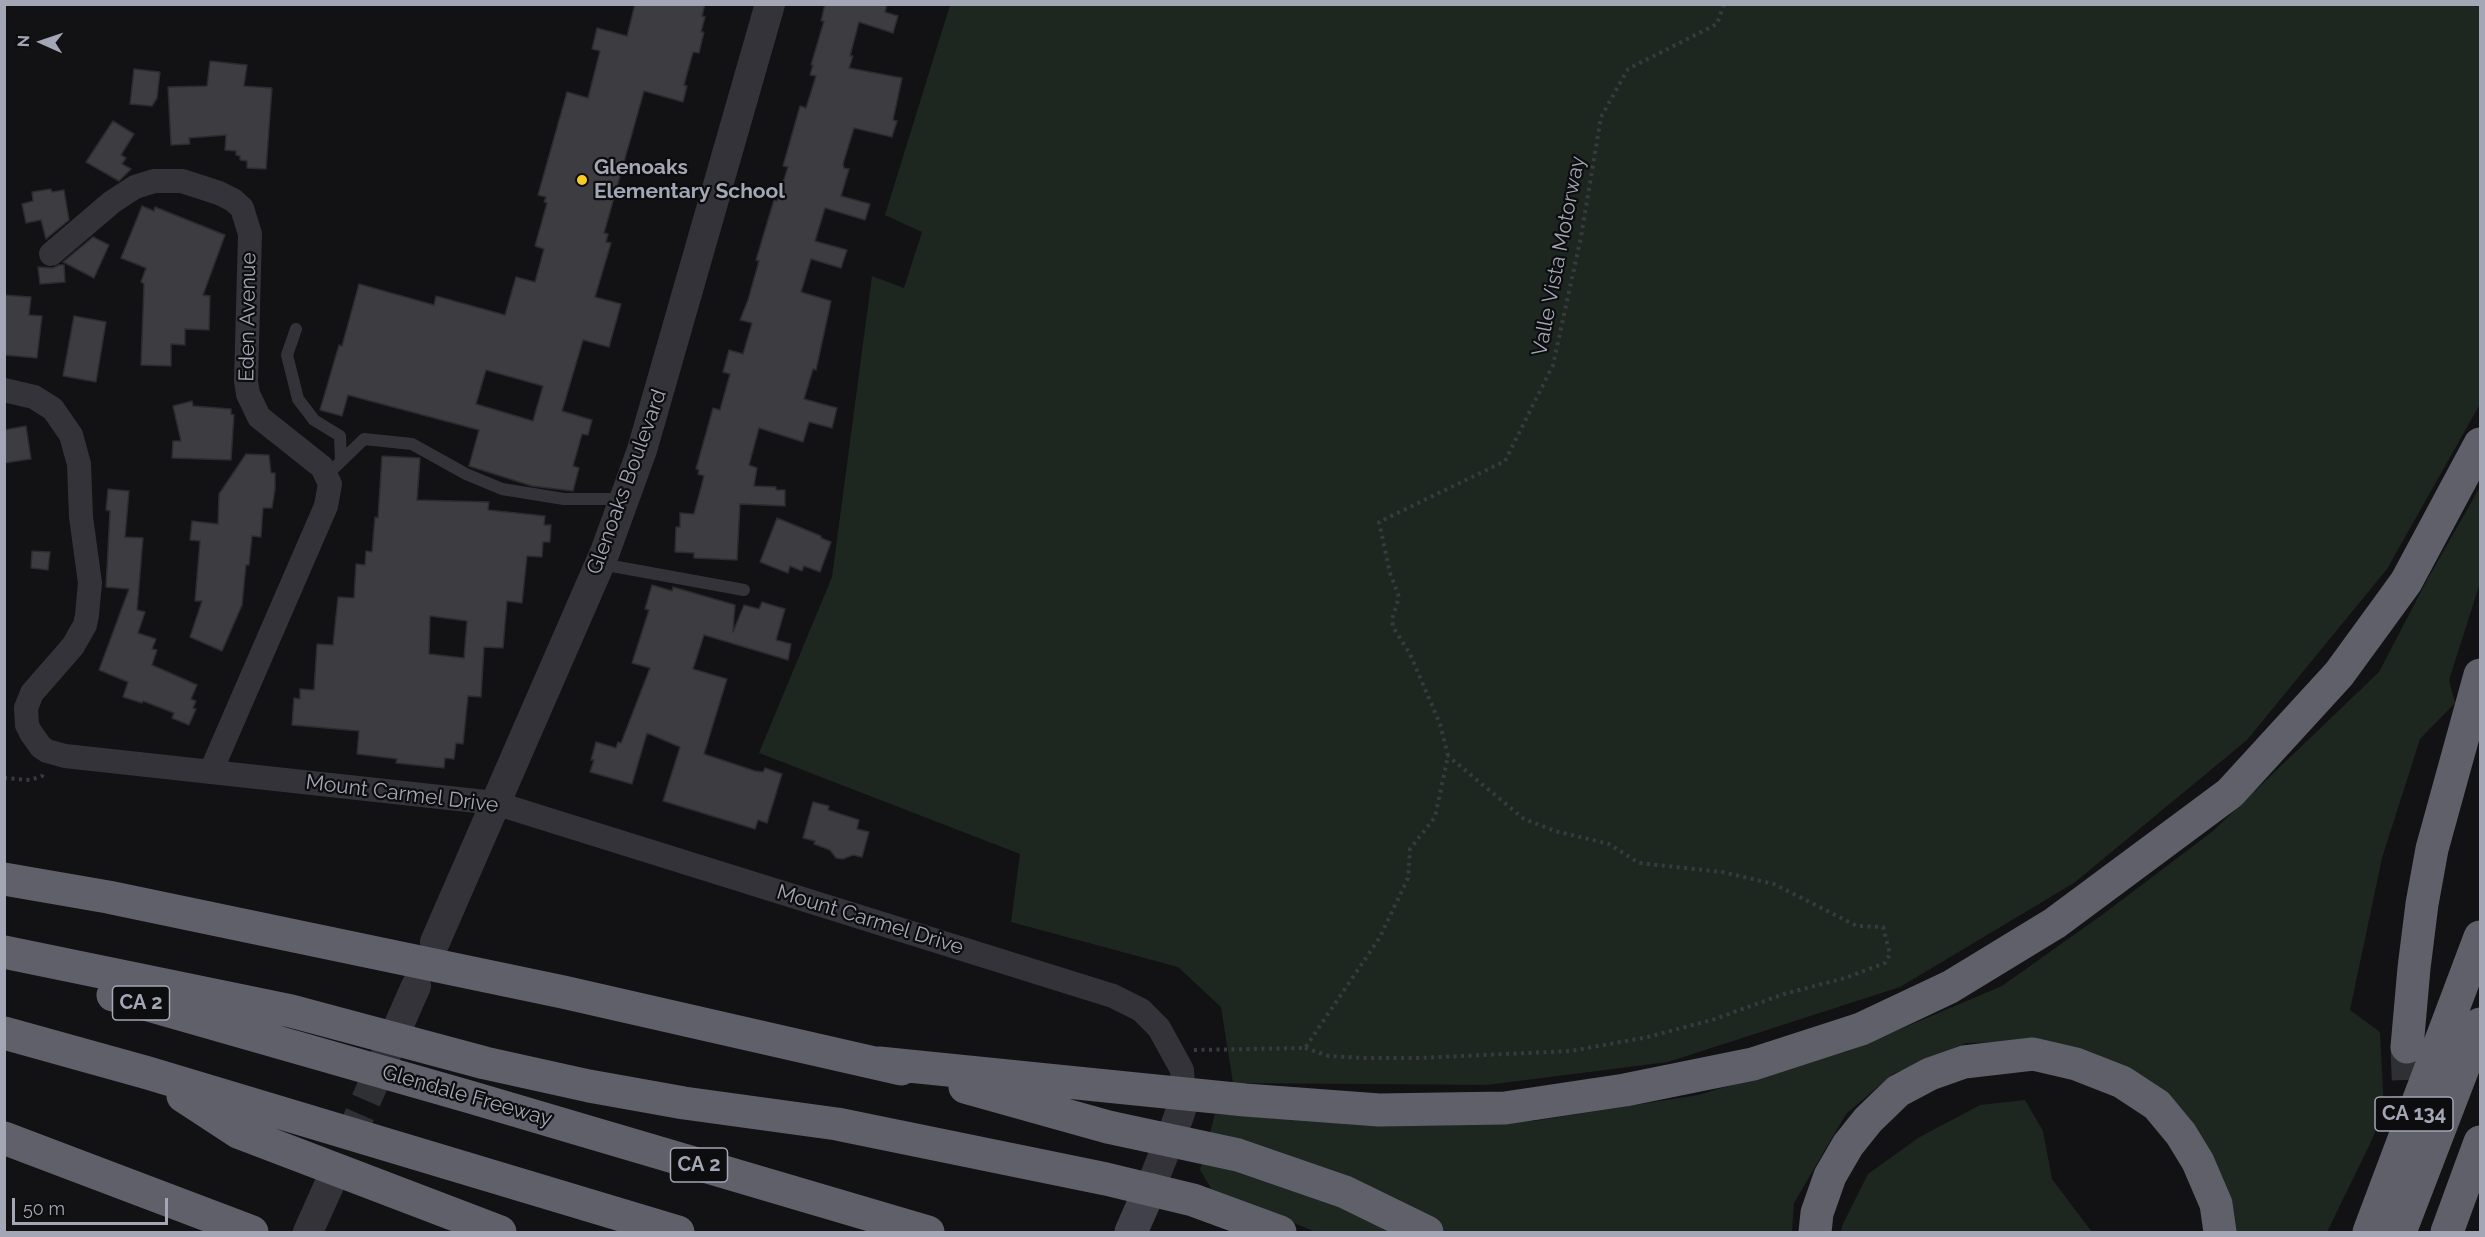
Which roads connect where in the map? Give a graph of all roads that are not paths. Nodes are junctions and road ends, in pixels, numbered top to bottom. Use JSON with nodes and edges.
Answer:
{"nodes":[{"id":1,"x":770,"y":4,"type":"edge"},
{"id":2,"x":51,"y":254,"type":"dead end"},
{"id":3,"x":296,"y":329,"type":"dead end"},
{"id":4,"x":4,"y":390,"type":"edge"},
{"id":5,"x":2481,"y":444,"type":"edge"},
{"id":6,"x":334,"y":468,"type":"junction"},
{"id":7,"x":624,"y":499,"type":"junction"},
{"id":8,"x":600,"y":564,"type":"junction"},
{"id":9,"x":744,"y":590,"type":"dead end"},
{"id":10,"x":2481,"y":675,"type":"edge"},
{"id":11,"x":211,"y":771,"type":"junction"},
{"id":12,"x":495,"y":803,"type":"junction"},
{"id":13,"x":4,"y":879,"type":"edge"},
{"id":14,"x":2481,"y":937,"type":"edge"},
{"id":15,"x":435,"y":942,"type":"dead end"},
{"id":16,"x":4,"y":952,"type":"edge"},
{"id":17,"x":4,"y":964,"type":"edge"},
{"id":18,"x":416,"y":986,"type":"dead end"},
{"id":19,"x":398,"y":1027,"type":"tunnel mouth"},
{"id":20,"x":2468,"y":1028,"type":"edge"},
{"id":21,"x":4,"y":1033,"type":"edge"},
{"id":22,"x":2407,"y":1047,"type":"tunnel mouth"},
{"id":23,"x":879,"y":1063,"type":"junction"},
{"id":24,"x":2481,"y":1073,"type":"edge"},
{"id":25,"x":1179,"y":1108,"type":"dead end"},
{"id":26,"x":244,"y":1118,"type":"junction"},
{"id":27,"x":4,"y":1138,"type":"edge"},
{"id":28,"x":2481,"y":1142,"type":"edge"},
{"id":29,"x":1163,"y":1156,"type":"dead end"},
{"id":30,"x":330,"y":1183,"type":"tunnel mouth"},
{"id":31,"x":1150,"y":1189,"type":"junction"},
{"id":32,"x":218,"y":1224,"type":"edge"},
{"id":33,"x":1133,"y":1228,"type":"edge"},
{"id":34,"x":252,"y":1233,"type":"edge"},
{"id":35,"x":308,"y":1233,"type":"edge"},
{"id":36,"x":500,"y":1233,"type":"edge"},
{"id":37,"x":678,"y":1233,"type":"edge"},
{"id":38,"x":928,"y":1233,"type":"edge"},
{"id":39,"x":1280,"y":1233,"type":"edge"},
{"id":40,"x":1427,"y":1233,"type":"edge"},
{"id":41,"x":1815,"y":1233,"type":"edge"},
{"id":42,"x":2220,"y":1233,"type":"edge"},
{"id":43,"x":2369,"y":1233,"type":"edge"},
{"id":44,"x":2400,"y":1233,"type":"edge"},
{"id":45,"x":2415,"y":1233,"type":"edge"},
{"id":46,"x":2447,"y":1233,"type":"edge"}],
"edges":[{"from":1,"to":7,"type":"street","name":"Glenoaks Boulevard"},
{"from":2,"to":6,"type":"street","name":"Eden Avenue"},
{"from":3,"to":6,"type":"lane"},
{"from":4,"to":11,"type":"street","name":"Mount Carmel Drive"},
{"from":5,"to":23,"type":"highway"},
{"from":6,"to":7,"type":"lane"},
{"from":6,"to":11,"type":"street"},
{"from":7,"to":8,"type":"street","name":"Glenoaks Boulevard"},
{"from":8,"to":9,"type":"lane"},
{"from":8,"to":12,"type":"street","name":"Glenoaks Boulevard"},
{"from":10,"to":22,"type":"highway"},
{"from":11,"to":12,"type":"street","name":"Mount Carmel Drive"},
{"from":12,"to":15,"type":"street","name":"Glenoaks Boulevard"},
{"from":12,"to":25,"type":"street","name":"Mount Carmel Drive"},
{"from":13,"to":23,"type":"highway"},
{"from":14,"to":20,"type":"highway","number":"CA 134"},
{"from":16,"to":31,"type":"highway"},
{"from":17,"to":38,"type":"highway","name":"Glendale Freeway","number":"CA 2"},
{"from":18,"to":19,"type":"street"},
{"from":20,"to":43,"type":"highway","number":"CA 134"},
{"from":20,"to":44,"type":"highway"},
{"from":21,"to":26,"type":"highway"},
{"from":23,"to":40,"type":"highway"},
{"from":24,"to":45,"type":"highway"},
{"from":26,"to":36,"type":"highway"},
{"from":26,"to":37,"type":"highway"},
{"from":27,"to":32,"type":"highway"},
{"from":28,"to":46,"type":"highway","number":"CA 134"},
{"from":29,"to":31,"type":"street"},
{"from":30,"to":35,"type":"street"},
{"from":31,"to":33,"type":"main road"},
{"from":31,"to":39,"type":"highway"},
{"from":32,"to":34,"type":"highway"},
{"from":41,"to":42,"type":"highway"}]}
